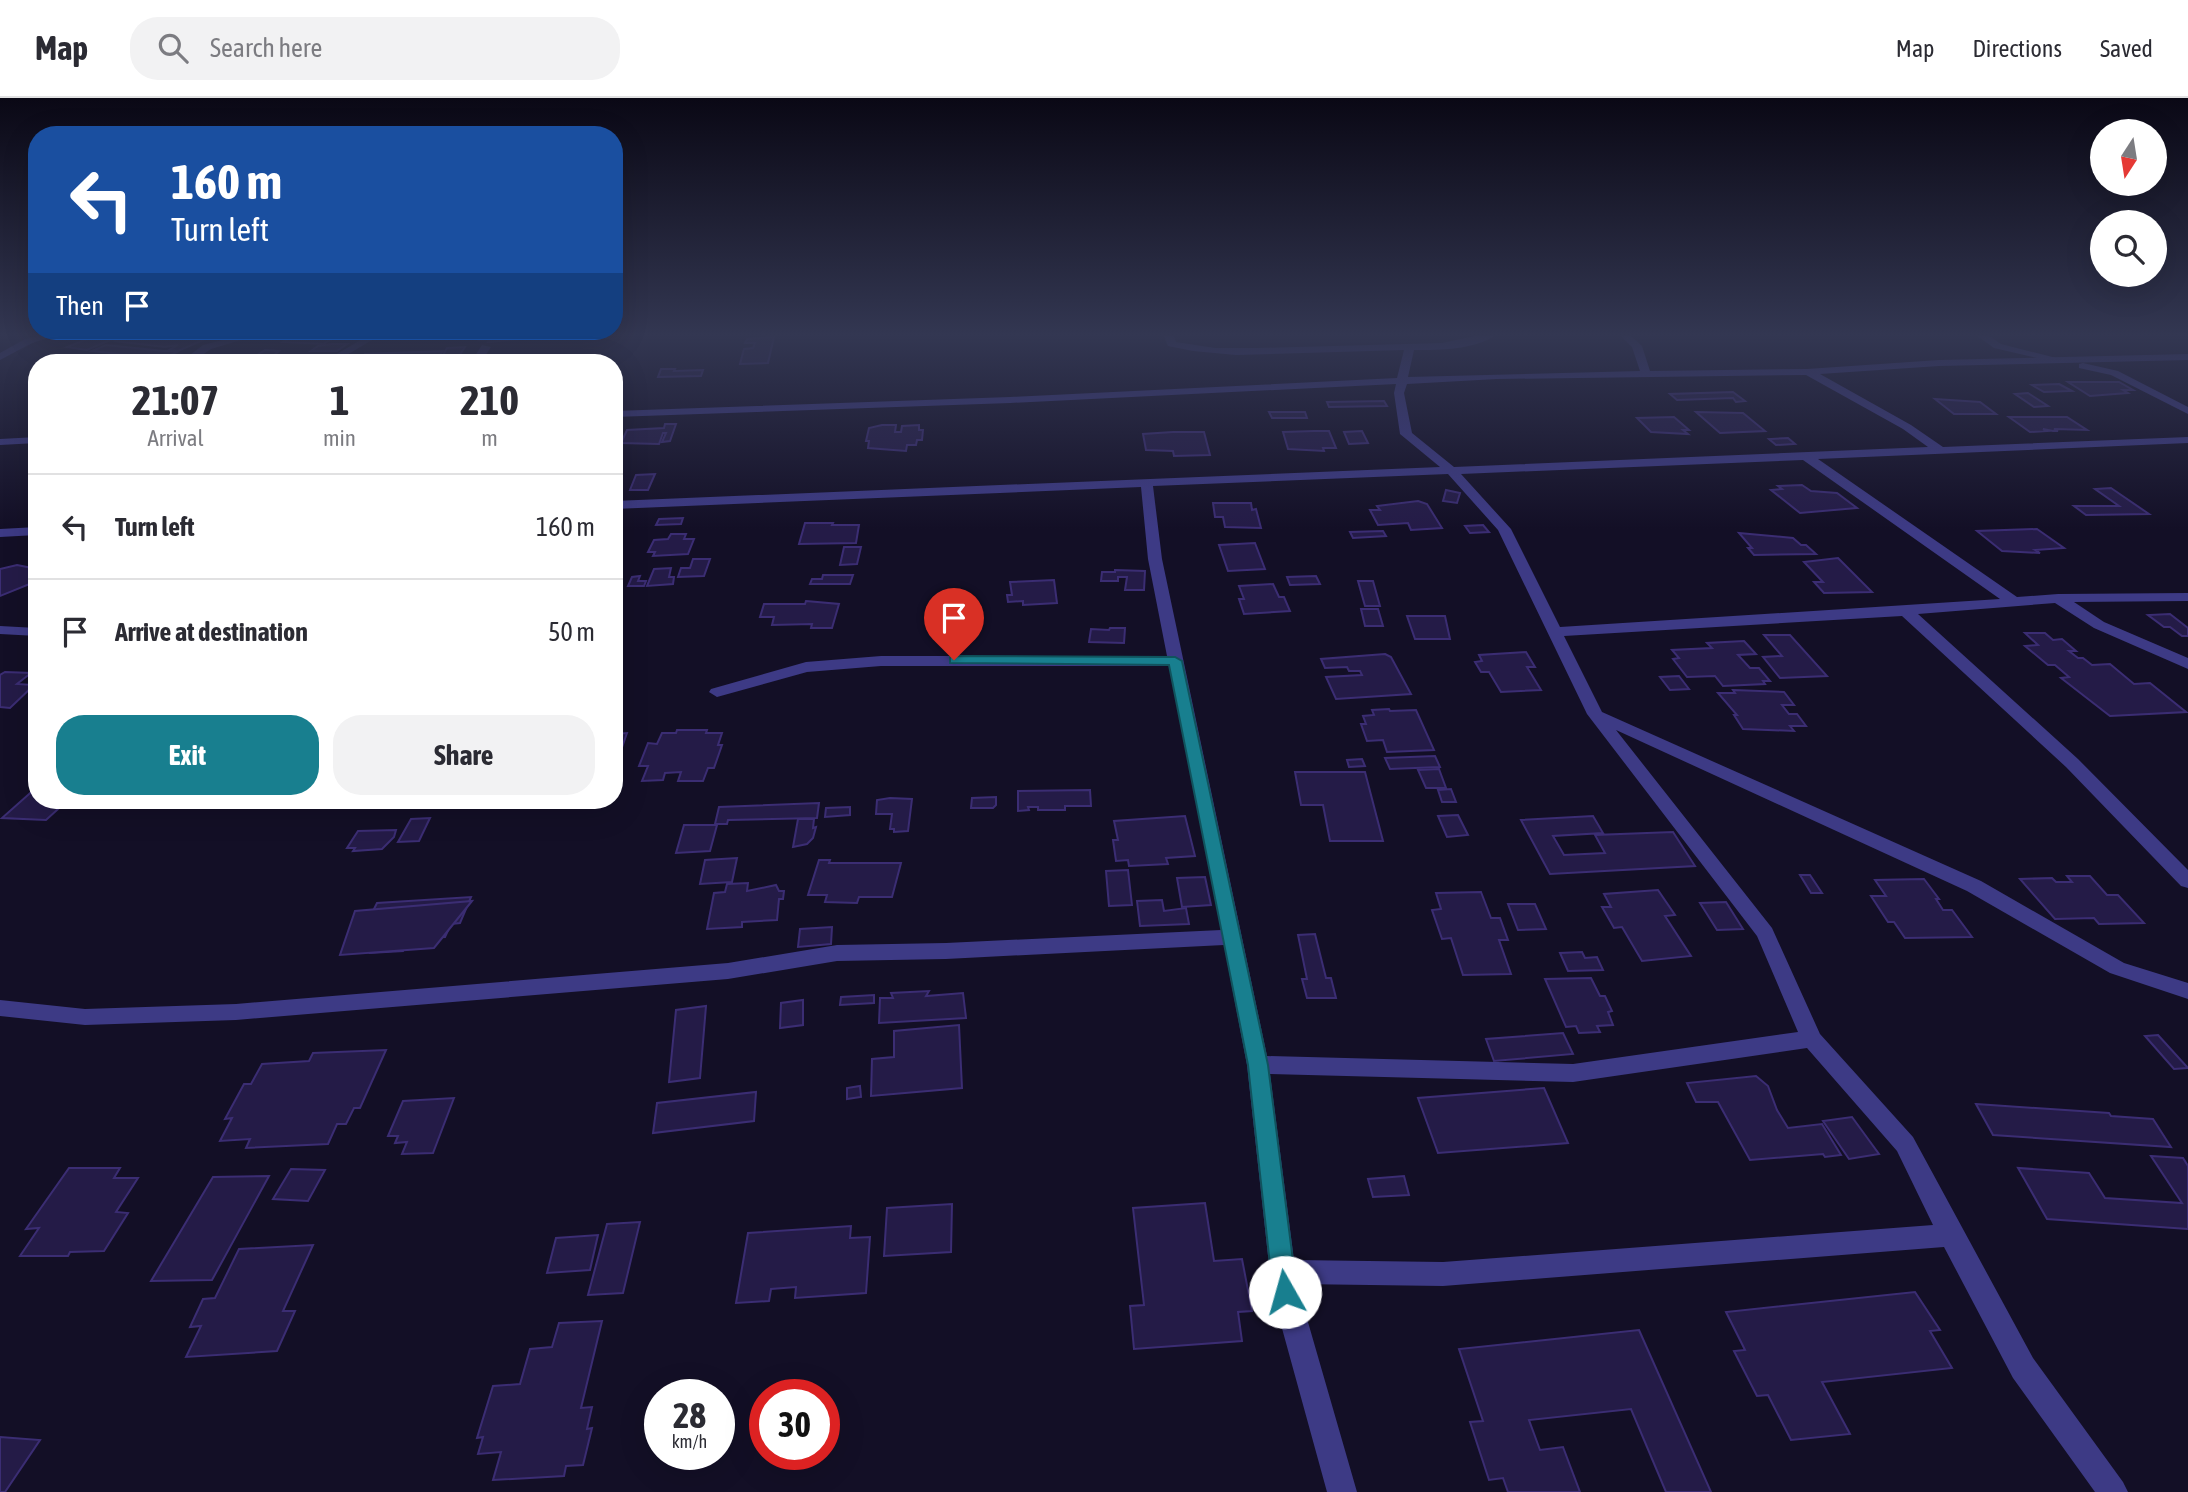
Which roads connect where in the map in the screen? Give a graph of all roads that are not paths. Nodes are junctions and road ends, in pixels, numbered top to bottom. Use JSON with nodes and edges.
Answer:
{"nodes":[{"id":1,"x":1029,"y":399,"type":"edge"},
{"id":2,"x":1400,"y":399,"type":"edge"},
{"id":3,"x":1856,"y":399,"type":"edge"},
{"id":4,"x":2165,"y":399,"type":"edge"},
{"id":5,"x":2188,"y":411,"type":"edge"},
{"id":6,"x":623,"y":414,"type":"edge"},
{"id":7,"x":28,"y":440,"type":"edge"},
{"id":8,"x":2188,"y":440,"type":"edge"},
{"id":9,"x":0,"y":442,"type":"edge"},
{"id":10,"x":1940,"y":450,"type":"junction"},
{"id":11,"x":1807,"y":457,"type":"junction"},
{"id":12,"x":1451,"y":470,"type":"junction"},
{"id":13,"x":1147,"y":485,"type":"junction"},
{"id":14,"x":623,"y":505,"type":"edge"},
{"id":15,"x":28,"y":531,"type":"edge"},
{"id":16,"x":0,"y":533,"type":"edge"},
{"id":17,"x":2188,"y":597,"type":"edge"},
{"id":18,"x":2059,"y":598,"type":"junction"},
{"id":19,"x":2014,"y":602,"type":"junction"},
{"id":20,"x":1906,"y":611,"type":"junction"},
{"id":21,"x":0,"y":630,"type":"edge"},
{"id":22,"x":28,"y":632,"type":"edge"},
{"id":23,"x":1554,"y":632,"type":"junction"},
{"id":24,"x":1175,"y":661,"type":"junction"},
{"id":25,"x":2188,"y":664,"type":"edge"},
{"id":26,"x":717,"y":692,"type":"dead end"},
{"id":27,"x":1595,"y":714,"type":"junction"},
{"id":28,"x":2188,"y":881,"type":"edge"},
{"id":29,"x":1231,"y":937,"type":"junction"},
{"id":30,"x":2188,"y":991,"type":"edge"},
{"id":31,"x":4,"y":1013,"type":"edge"},
{"id":32,"x":1812,"y":1040,"type":"junction"},
{"id":33,"x":1258,"y":1065,"type":"junction"},
{"id":34,"x":1951,"y":1235,"type":"junction"},
{"id":35,"x":1282,"y":1272,"type":"junction"},
{"id":36,"x":1342,"y":1492,"type":"edge"},
{"id":37,"x":2113,"y":1492,"type":"edge"}],
"edges":[{"from":1,"to":6,"type":"street"},
{"from":2,"to":12,"type":"street"},
{"from":3,"to":10,"type":"street"},
{"from":4,"to":5,"type":"street"},
{"from":7,"to":9,"type":"street"},
{"from":8,"to":10,"type":"street"},
{"from":10,"to":11,"type":"street"},
{"from":11,"to":12,"type":"street"},
{"from":11,"to":19,"type":"street"},
{"from":12,"to":13,"type":"street"},
{"from":12,"to":23,"type":"street"},
{"from":13,"to":14,"type":"street"},
{"from":13,"to":24,"type":"street"},
{"from":15,"to":16,"type":"street"},
{"from":17,"to":18,"type":"street"},
{"from":18,"to":19,"type":"street"},
{"from":18,"to":25,"type":"street"},
{"from":19,"to":20,"type":"street"},
{"from":20,"to":23,"type":"street"},
{"from":20,"to":28,"type":"street"},
{"from":21,"to":22,"type":"street"},
{"from":23,"to":27,"type":"street"},
{"from":24,"to":26,"type":"street"},
{"from":24,"to":29,"type":"street"},
{"from":27,"to":30,"type":"street"},
{"from":27,"to":32,"type":"street"},
{"from":29,"to":31,"type":"street"},
{"from":29,"to":33,"type":"street"},
{"from":32,"to":33,"type":"street"},
{"from":32,"to":34,"type":"street"},
{"from":33,"to":35,"type":"street"},
{"from":34,"to":35,"type":"street"},
{"from":34,"to":37,"type":"street"},
{"from":35,"to":36,"type":"street"}]}
